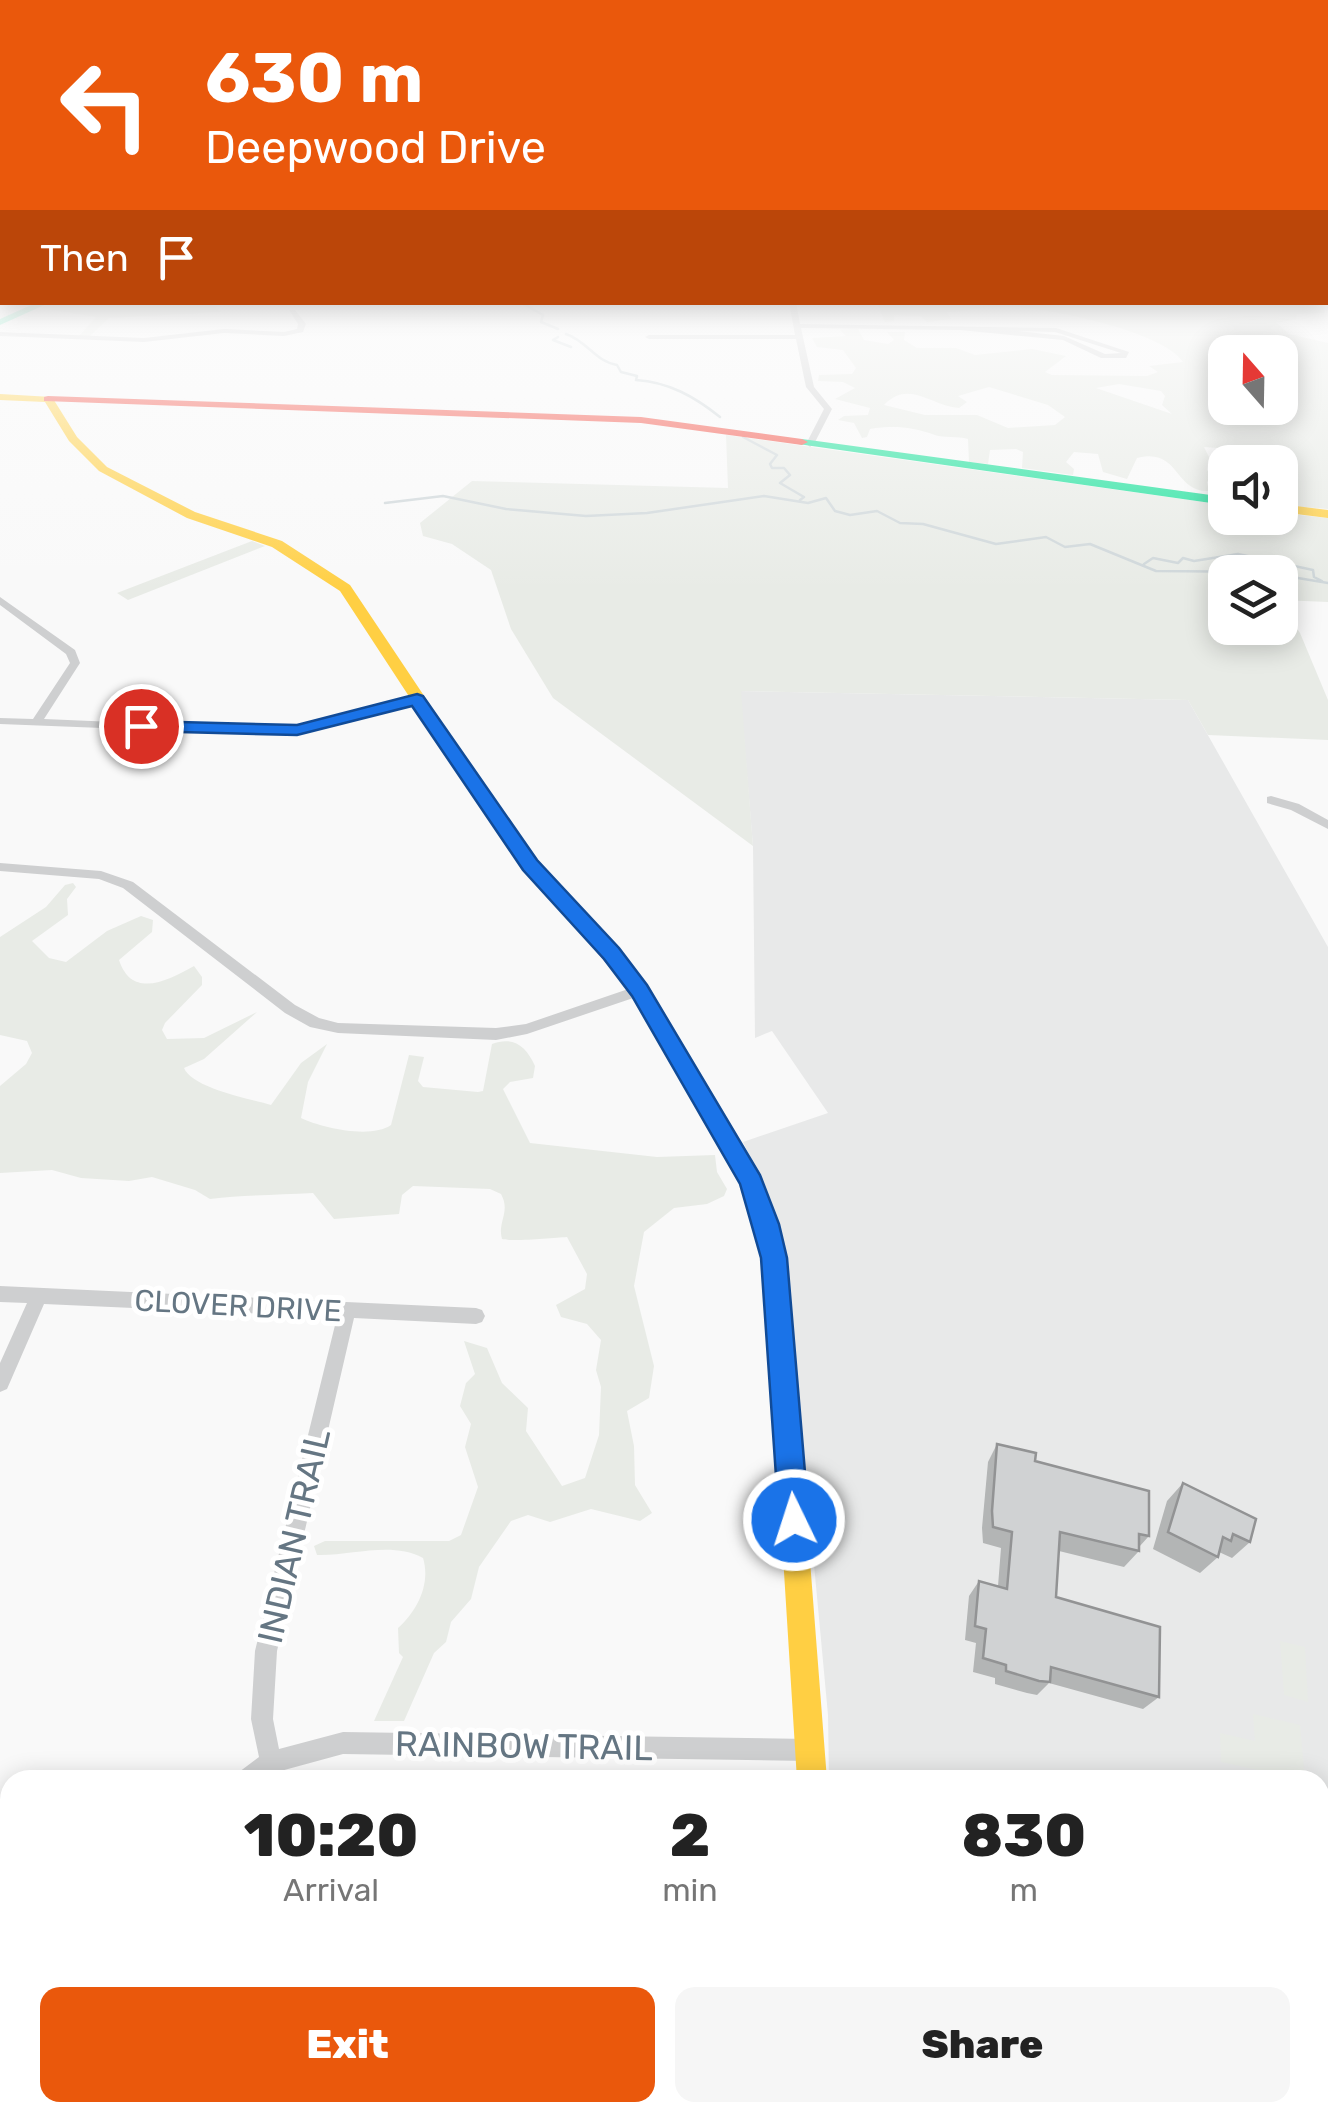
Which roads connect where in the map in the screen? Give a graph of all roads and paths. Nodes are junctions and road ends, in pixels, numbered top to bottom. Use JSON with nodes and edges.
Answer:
{"nodes":[{"id":1,"x":814,"y":392,"type":"edge"},
{"id":2,"x":0,"y":398,"type":"edge"},
{"id":3,"x":48,"y":399,"type":"junction"},
{"id":4,"x":810,"y":444,"type":"junction"},
{"id":5,"x":1208,"y":499,"type":"edge"},
{"id":6,"x":1298,"y":510,"type":"edge"},
{"id":7,"x":1328,"y":514,"type":"edge"},
{"id":8,"x":0,"y":600,"type":"edge"},
{"id":9,"x":417,"y":700,"type":"junction"},
{"id":10,"x":0,"y":721,"type":"edge"},
{"id":11,"x":37,"y":722,"type":"junction"},
{"id":12,"x":1271,"y":800,"type":"dead end"},
{"id":13,"x":1328,"y":825,"type":"edge"},
{"id":14,"x":0,"y":868,"type":"edge"},
{"id":15,"x":640,"y":990,"type":"junction"},
{"id":16,"x":0,"y":1294,"type":"edge"},
{"id":17,"x":39,"y":1296,"type":"junction"},
{"id":18,"x":347,"y":1311,"type":"junction"},
{"id":19,"x":476,"y":1316,"type":"dead end"},
{"id":20,"x":0,"y":1383,"type":"edge"},
{"id":21,"x":810,"y":1750,"type":"junction"},
{"id":22,"x":271,"y":1762,"type":"junction"},
{"id":23,"x":260,"y":1770,"type":"edge"},
{"id":24,"x":811,"y":1770,"type":"edge"}],
"edges":[{"from":1,"to":4,"type":"street"},
{"from":2,"to":3,"type":"street"},
{"from":3,"to":4,"type":"street"},
{"from":3,"to":9,"type":"street"},
{"from":4,"to":5,"type":"street"},
{"from":6,"to":7,"type":"street"},
{"from":8,"to":11,"type":"street"},
{"from":9,"to":11,"type":"street"},
{"from":9,"to":15,"type":"street"},
{"from":10,"to":11,"type":"street"},
{"from":12,"to":13,"type":"street"},
{"from":14,"to":15,"type":"street"},
{"from":15,"to":21,"type":"street"},
{"from":16,"to":17,"type":"street","name":"CLOVER DRIVE"},
{"from":17,"to":18,"type":"street","name":"CLOVER DRIVE"},
{"from":17,"to":20,"type":"street"},
{"from":18,"to":19,"type":"street","name":"CLOVER DRIVE"},
{"from":18,"to":22,"type":"street","name":"INDIAN TRAIL"},
{"from":21,"to":22,"type":"street","name":"RAINBOW TRAIL"},
{"from":21,"to":24,"type":"street"},
{"from":22,"to":23,"type":"street","name":"RAINBOW TRAIL"}]}
